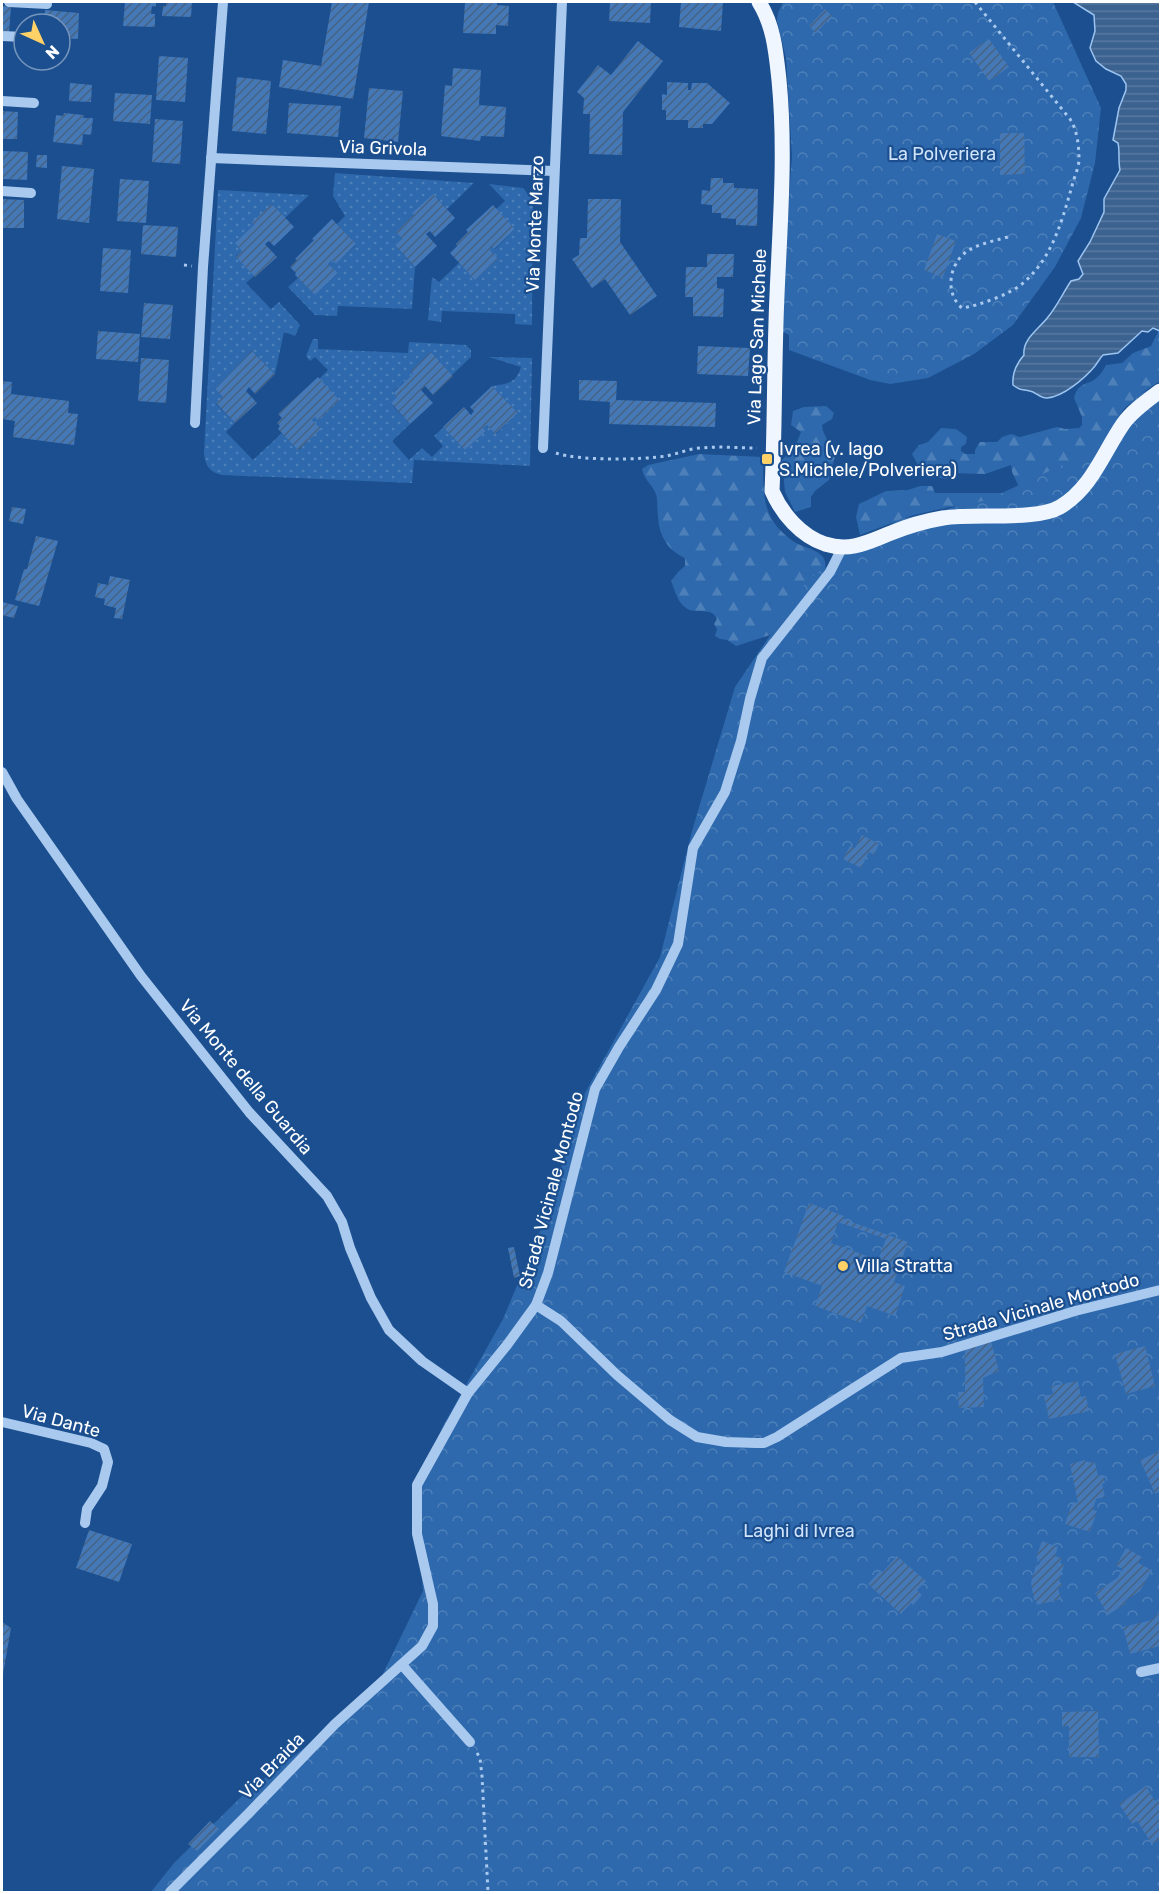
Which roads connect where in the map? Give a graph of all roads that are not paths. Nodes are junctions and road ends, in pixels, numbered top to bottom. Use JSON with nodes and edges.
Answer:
{"nodes":[{"id":1,"x":9,"y":2,"type":"edge"},
{"id":2,"x":223,"y":2,"type":"edge"},
{"id":3,"x":562,"y":2,"type":"edge"},
{"id":4,"x":759,"y":2,"type":"edge"},
{"id":5,"x":47,"y":4,"type":"dead end"},
{"id":6,"x":2,"y":101,"type":"edge"},
{"id":7,"x":34,"y":103,"type":"dead end"},
{"id":8,"x":211,"y":158,"type":"junction"},
{"id":9,"x":554,"y":171,"type":"junction"},
{"id":10,"x":2,"y":191,"type":"edge"},
{"id":11,"x":31,"y":193,"type":"dead end"},
{"id":12,"x":1161,"y":391,"type":"edge"},
{"id":13,"x":195,"y":423,"type":"dead end"},
{"id":14,"x":543,"y":448,"type":"road end"},
{"id":15,"x":842,"y":548,"type":"junction"},
{"id":16,"x":2,"y":772,"type":"edge"},
{"id":17,"x":1161,"y":1290,"type":"edge"},
{"id":18,"x":536,"y":1305,"type":"junction"},
{"id":19,"x":468,"y":1393,"type":"junction"},
{"id":20,"x":2,"y":1422,"type":"edge"},
{"id":21,"x":86,"y":1523,"type":"dead end"},
{"id":22,"x":402,"y":1665,"type":"junction"},
{"id":23,"x":1161,"y":1668,"type":"edge"},
{"id":24,"x":1141,"y":1672,"type":"dead end"},
{"id":25,"x":470,"y":1742,"type":"road end"},
{"id":26,"x":170,"y":1893,"type":"edge"}],
"edges":[{"from":1,"to":5,"type":"street"},
{"from":2,"to":8,"type":"street"},
{"from":3,"to":9,"type":"street","name":"Via Monte Marzo"},
{"from":4,"to":15,"type":"main road","name":"Via Lago San Michele"},
{"from":6,"to":7,"type":"street"},
{"from":8,"to":9,"type":"street","name":"Via Grivola"},
{"from":8,"to":13,"type":"street"},
{"from":9,"to":14,"type":"street","name":"Via Monte Marzo"},
{"from":10,"to":11,"type":"street"},
{"from":12,"to":15,"type":"main road"},
{"from":15,"to":18,"type":"street","name":"Strada Vicinale Montodo"},
{"from":16,"to":19,"type":"street","name":"Via Monte della Guardia"},
{"from":17,"to":18,"type":"street","name":"Strada Vicinale Montodo"},
{"from":18,"to":19,"type":"street","name":"Via Braida"},
{"from":19,"to":22,"type":"street","name":"Via Braida"},
{"from":20,"to":21,"type":"street","name":"Via Dante"},
{"from":22,"to":25,"type":"street"},
{"from":22,"to":26,"type":"street","name":"Via Braida"},
{"from":23,"to":24,"type":"street"}]}
